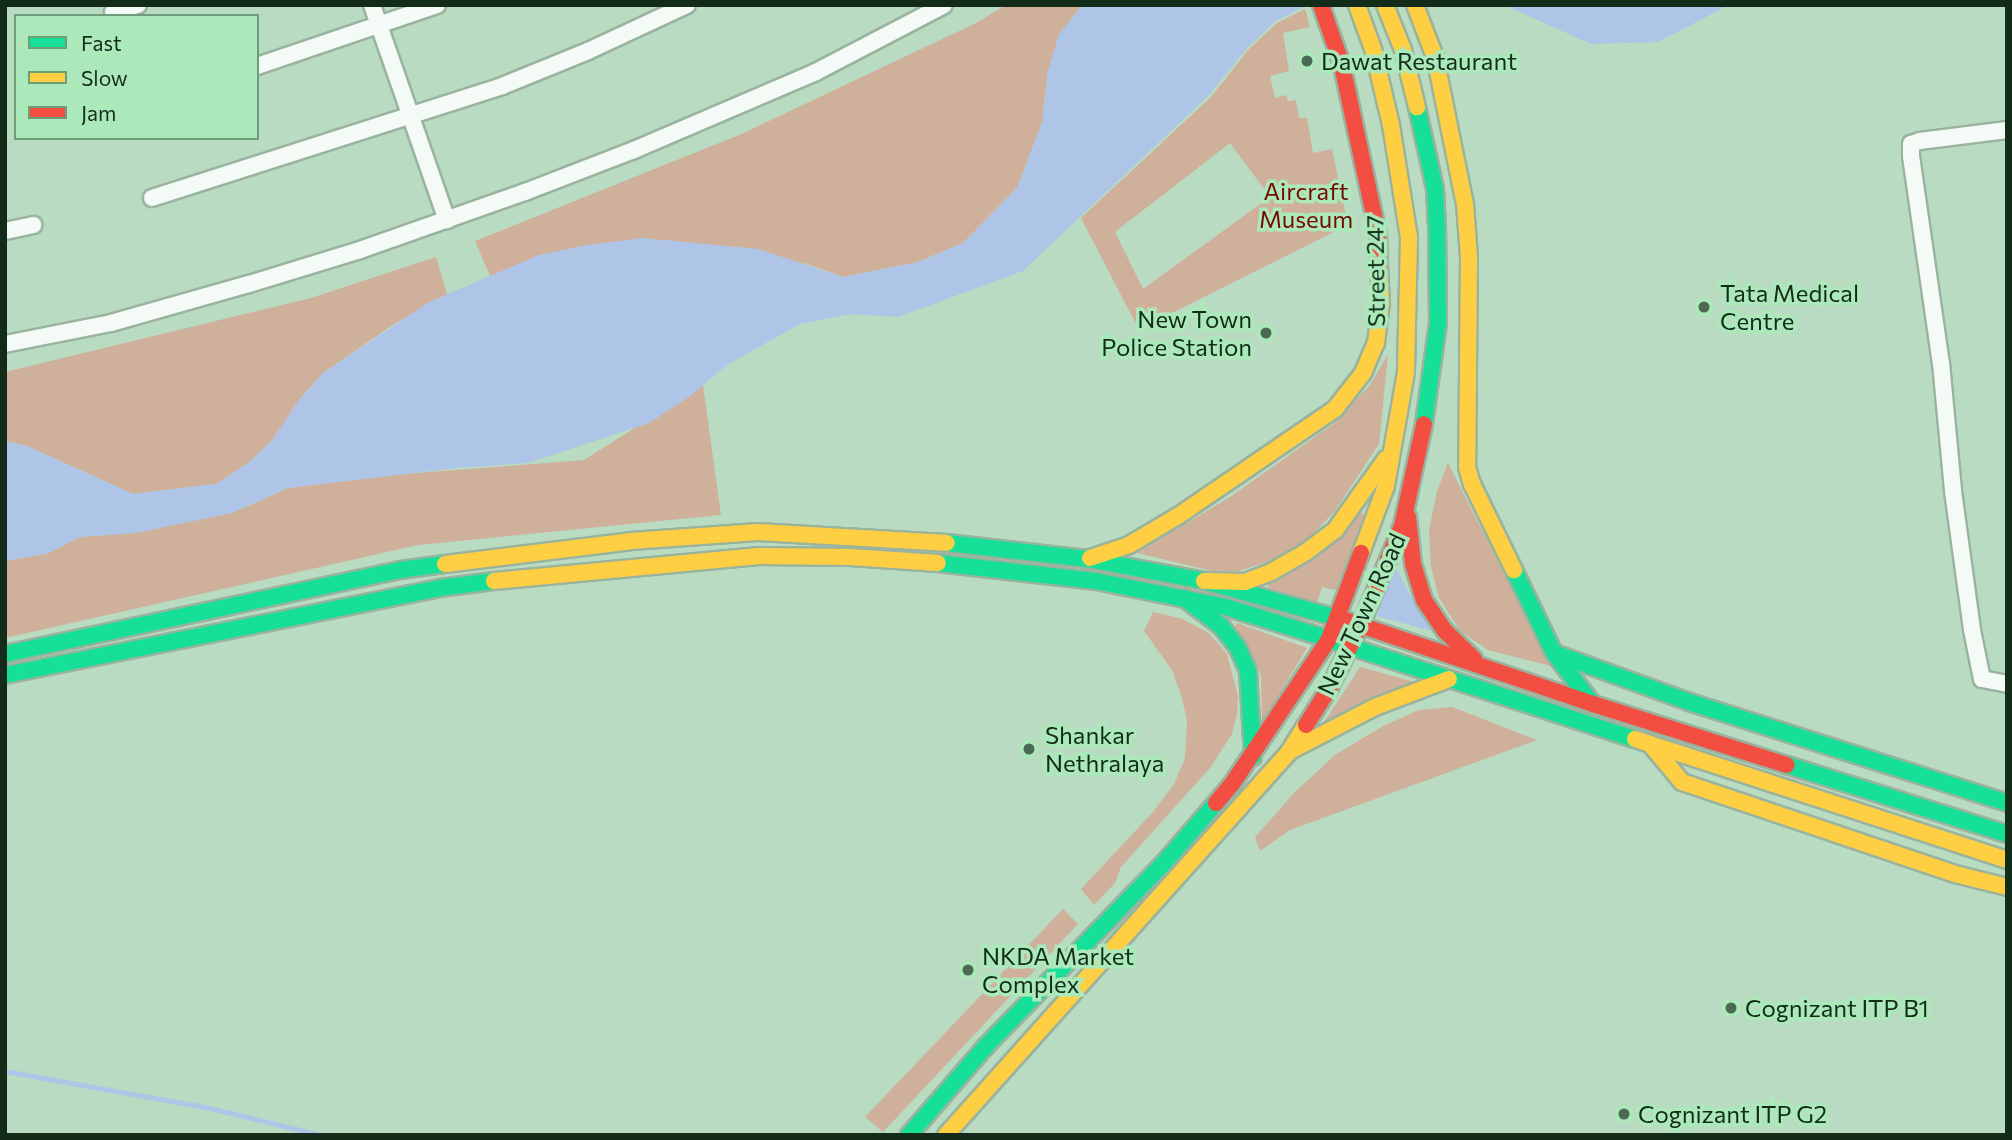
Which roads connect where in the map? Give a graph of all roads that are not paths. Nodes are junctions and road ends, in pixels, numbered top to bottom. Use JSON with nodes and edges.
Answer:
{"nodes":[{"id":1,"x":138,"y":5,"type":"edge"},
{"id":2,"x":372,"y":5,"type":"edge"},
{"id":3,"x":437,"y":5,"type":"edge"},
{"id":4,"x":687,"y":5,"type":"edge"},
{"id":5,"x":944,"y":5,"type":"edge"},
{"id":6,"x":1321,"y":5,"type":"edge"},
{"id":7,"x":1357,"y":5,"type":"edge"},
{"id":8,"x":1385,"y":5,"type":"edge"},
{"id":9,"x":1415,"y":5,"type":"edge"},
{"id":10,"x":113,"y":12,"type":"dead end"},
{"id":11,"x":379,"y":25,"type":"junction"},
{"id":12,"x":259,"y":65,"type":"edge"},
{"id":13,"x":1342,"y":65,"type":"junction"},
{"id":14,"x":1381,"y":83,"type":"junction"},
{"id":15,"x":410,"y":115,"type":"junction"},
{"id":16,"x":2007,"y":130,"type":"edge"},
{"id":17,"x":152,"y":198,"type":"dead end"},
{"id":18,"x":447,"y":220,"type":"junction"},
{"id":19,"x":33,"y":225,"type":"dead end"},
{"id":20,"x":5,"y":231,"type":"edge"},
{"id":21,"x":1380,"y":312,"type":"junction"},
{"id":22,"x":1408,"y":338,"type":"junction"},
{"id":23,"x":5,"y":344,"type":"edge"},
{"id":24,"x":1393,"y":447,"type":"junction"},
{"id":25,"x":1407,"y":509,"type":"junction"},
{"id":26,"x":758,"y":532,"type":"junction"},
{"id":27,"x":759,"y":556,"type":"junction"},
{"id":28,"x":1087,"y":559,"type":"junction"},
{"id":29,"x":1203,"y":582,"type":"junction"},
{"id":30,"x":1184,"y":598,"type":"junction"},
{"id":31,"x":1337,"y":618,"type":"junction"},
{"id":32,"x":1360,"y":626,"type":"junction"},
{"id":33,"x":1329,"y":639,"type":"junction"},
{"id":34,"x":1350,"y":646,"type":"junction"},
{"id":35,"x":1554,"y":653,"type":"junction"},
{"id":36,"x":5,"y":654,"type":"edge"},
{"id":37,"x":1482,"y":665,"type":"junction"},
{"id":38,"x":5,"y":675,"type":"edge"},
{"id":39,"x":1449,"y":679,"type":"junction"},
{"id":40,"x":2007,"y":684,"type":"edge"},
{"id":41,"x":1591,"y":702,"type":"junction"},
{"id":42,"x":1651,"y":745,"type":"junction"},
{"id":43,"x":1289,"y":752,"type":"junction"},
{"id":44,"x":1253,"y":757,"type":"junction"},
{"id":45,"x":2007,"y":803,"type":"edge"},
{"id":46,"x":2007,"y":834,"type":"edge"},
{"id":47,"x":2007,"y":860,"type":"edge"},
{"id":48,"x":2007,"y":887,"type":"edge"},
{"id":49,"x":909,"y":1135,"type":"edge"},
{"id":50,"x":946,"y":1135,"type":"edge"}],
"edges":[{"from":1,"to":10,"type":"street"},
{"from":2,"to":11,"type":"street"},
{"from":3,"to":11,"type":"street"},
{"from":4,"to":15,"type":"street"},
{"from":5,"to":18,"type":"street"},
{"from":6,"to":13,"type":"street","name":"Street 247"},
{"from":7,"to":14,"type":"street"},
{"from":8,"to":25,"type":"street","name":"New Town Road"},
{"from":9,"to":35,"type":"street"},
{"from":11,"to":12,"type":"street"},
{"from":11,"to":15,"type":"street"},
{"from":13,"to":14,"type":"street"},
{"from":13,"to":21,"type":"street","name":"Street 247"},
{"from":14,"to":22,"type":"street"},
{"from":15,"to":17,"type":"street"},
{"from":15,"to":18,"type":"street"},
{"from":16,"to":40,"type":"street"},
{"from":18,"to":23,"type":"street"},
{"from":19,"to":20,"type":"street"},
{"from":21,"to":22,"type":"street"},
{"from":21,"to":28,"type":"street","name":"Street 247"},
{"from":22,"to":24,"type":"street"},
{"from":24,"to":29,"type":"street"},
{"from":24,"to":31,"type":"street"},
{"from":25,"to":32,"type":"street","name":"New Town Road"},
{"from":25,"to":37,"type":"street"},
{"from":26,"to":27,"type":"street"},
{"from":26,"to":28,"type":"street"},
{"from":26,"to":36,"type":"street"},
{"from":27,"to":30,"type":"street"},
{"from":27,"to":38,"type":"street"},
{"from":28,"to":29,"type":"street"},
{"from":29,"to":31,"type":"street"},
{"from":30,"to":33,"type":"street"},
{"from":30,"to":44,"type":"street"},
{"from":31,"to":32,"type":"street"},
{"from":31,"to":33,"type":"street"},
{"from":32,"to":34,"type":"street","name":"New Town Road"},
{"from":32,"to":37,"type":"street"},
{"from":33,"to":34,"type":"street"},
{"from":33,"to":44,"type":"street"},
{"from":34,"to":39,"type":"street"},
{"from":34,"to":43,"type":"street","name":"New Town Road"},
{"from":35,"to":41,"type":"street"},
{"from":35,"to":45,"type":"street"},
{"from":37,"to":41,"type":"street"},
{"from":39,"to":42,"type":"street"},
{"from":39,"to":43,"type":"street"},
{"from":41,"to":46,"type":"street"},
{"from":42,"to":47,"type":"street"},
{"from":42,"to":48,"type":"street"},
{"from":43,"to":50,"type":"street","name":"New Town Road"},
{"from":44,"to":49,"type":"street"}]}
